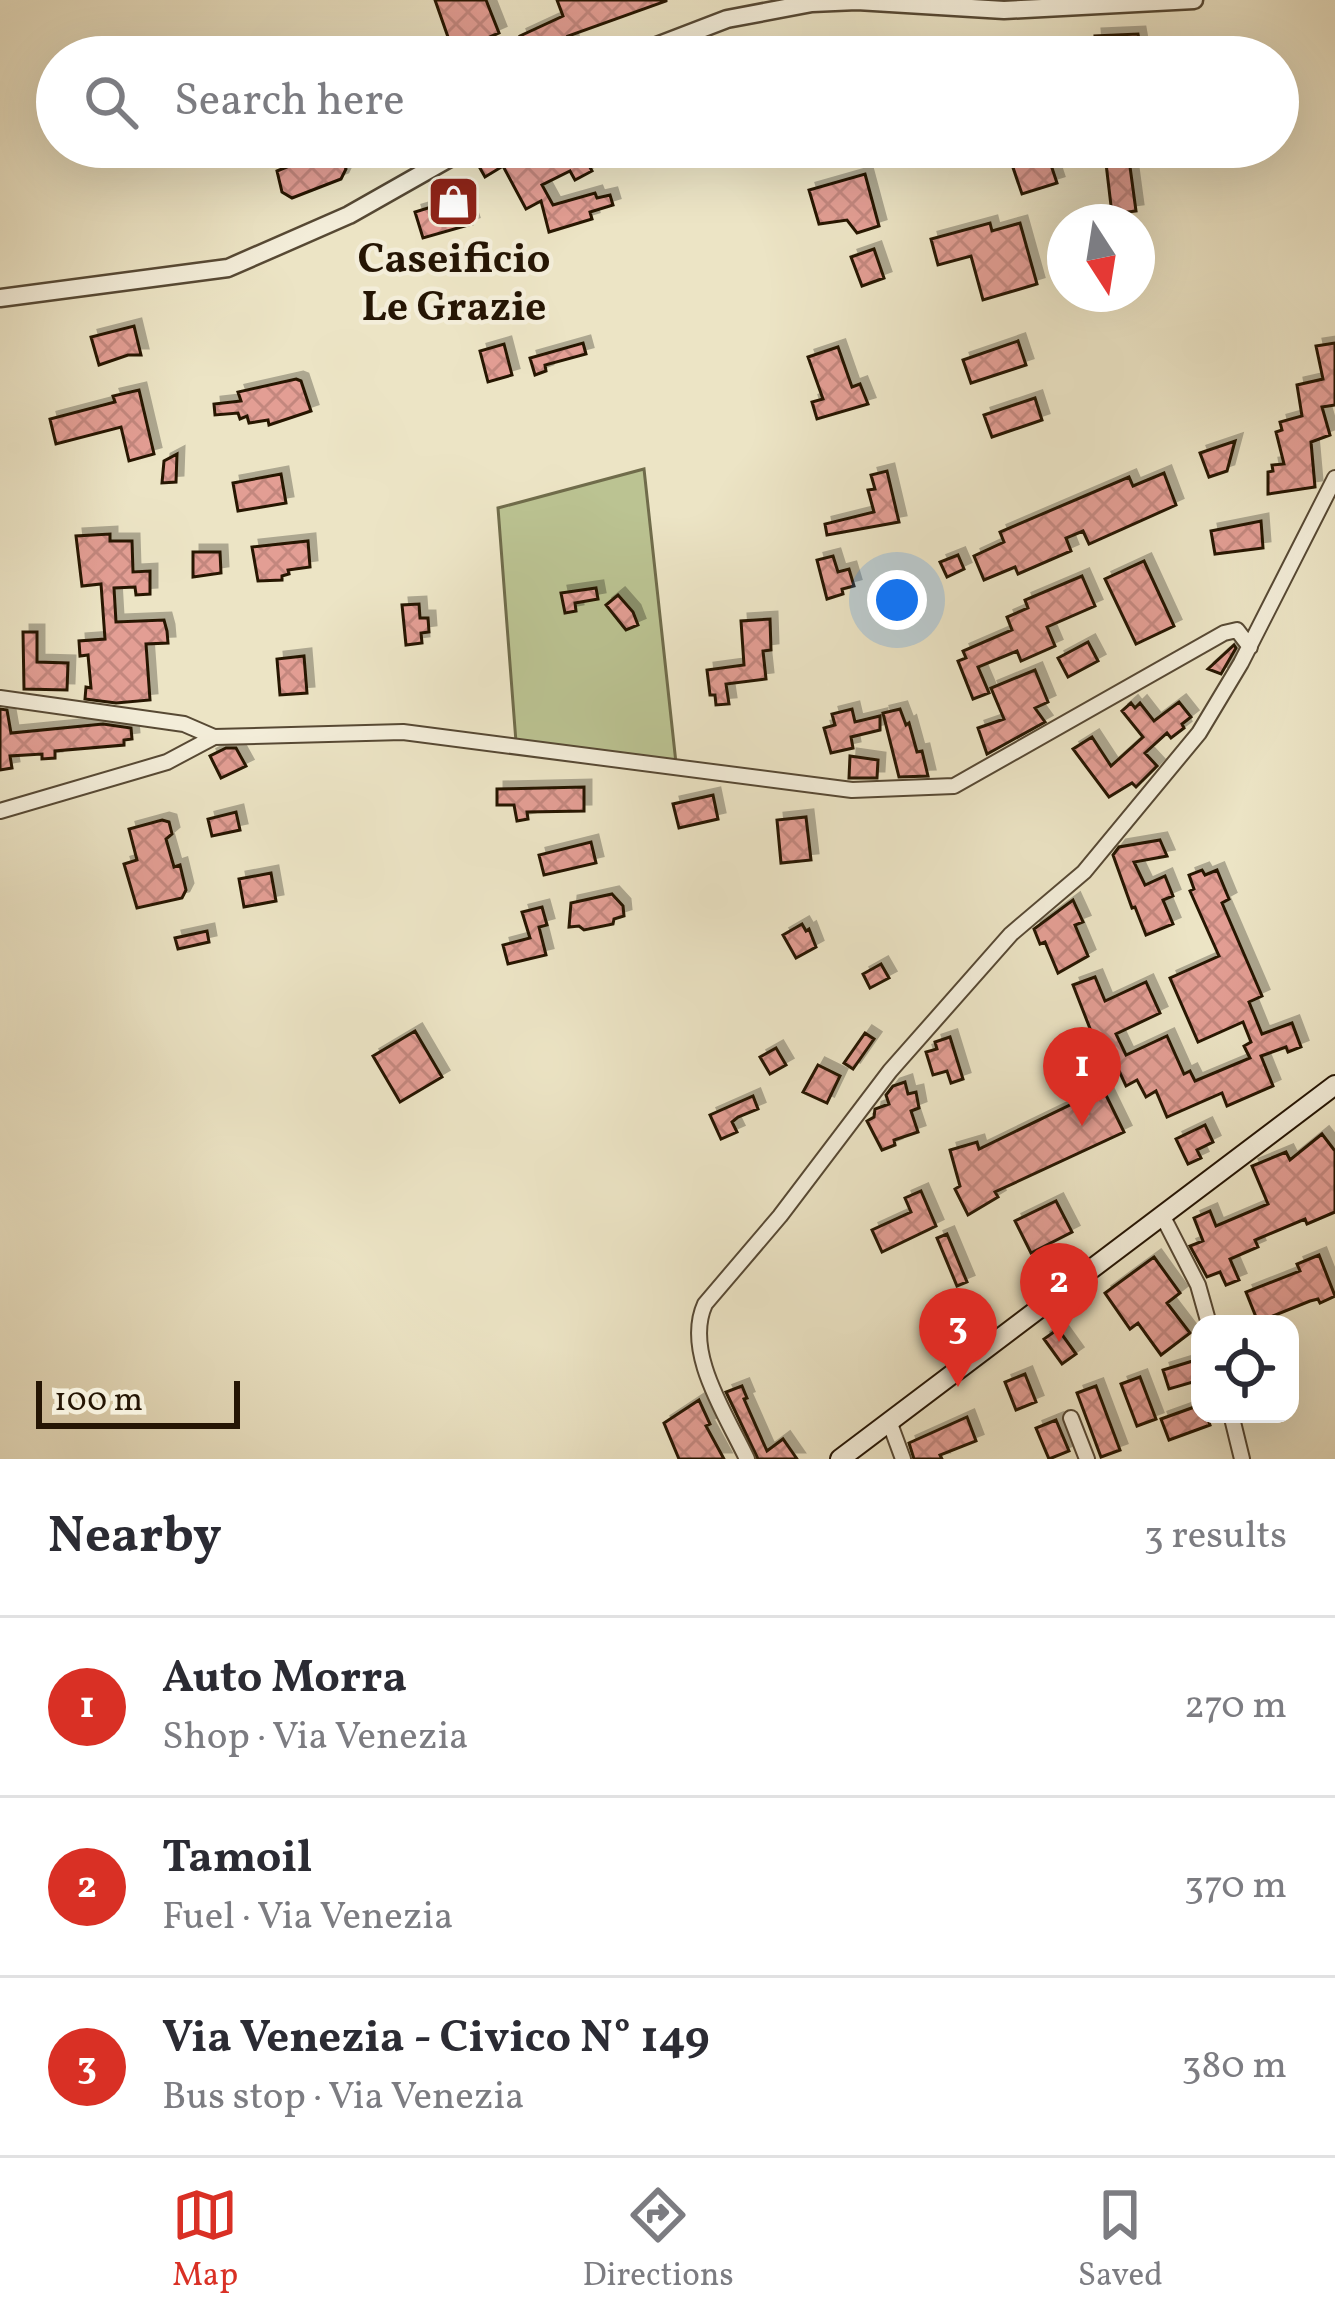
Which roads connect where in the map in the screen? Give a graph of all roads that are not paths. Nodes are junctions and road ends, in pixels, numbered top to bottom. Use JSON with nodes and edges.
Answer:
{"nodes":[{"id":1,"x":1194,"y":0,"type":"edge"},
{"id":2,"x":1018,"y":5,"type":"edge"},
{"id":3,"x":680,"y":36,"type":"edge"},
{"id":4,"x":432,"y":168,"type":"edge"},
{"id":5,"x":0,"y":298,"type":"edge"},
{"id":6,"x":1335,"y":478,"type":"edge"},
{"id":7,"x":1250,"y":647,"type":"junction"},
{"id":8,"x":0,"y":698,"type":"edge"},
{"id":9,"x":214,"y":737,"type":"junction"},
{"id":10,"x":0,"y":811,"type":"edge"},
{"id":11,"x":1335,"y":1085,"type":"edge"},
{"id":12,"x":1162,"y":1215,"type":"junction"},
{"id":13,"x":1206,"y":1315,"type":"edge"},
{"id":14,"x":1071,"y":1418,"type":"dead end"},
{"id":15,"x":889,"y":1421,"type":"junction"},
{"id":16,"x":1233,"y":1423,"type":"edge"},
{"id":17,"x":747,"y":1459,"type":"edge"},
{"id":18,"x":840,"y":1459,"type":"edge"},
{"id":19,"x":903,"y":1459,"type":"edge"},
{"id":20,"x":1088,"y":1459,"type":"edge"},
{"id":21,"x":1242,"y":1459,"type":"edge"}],
"edges":[{"from":1,"to":2,"type":"street"},
{"from":2,"to":3,"type":"street"},
{"from":4,"to":5,"type":"street"},
{"from":6,"to":7,"type":"street"},
{"from":7,"to":9,"type":"street"},
{"from":7,"to":17,"type":"street"},
{"from":8,"to":9,"type":"street"},
{"from":9,"to":10,"type":"street"},
{"from":11,"to":12,"type":"main road"},
{"from":12,"to":13,"type":"street"},
{"from":12,"to":15,"type":"main road"},
{"from":14,"to":20,"type":"street"},
{"from":15,"to":18,"type":"main road"},
{"from":15,"to":19,"type":"street"},
{"from":16,"to":21,"type":"street"}]}
